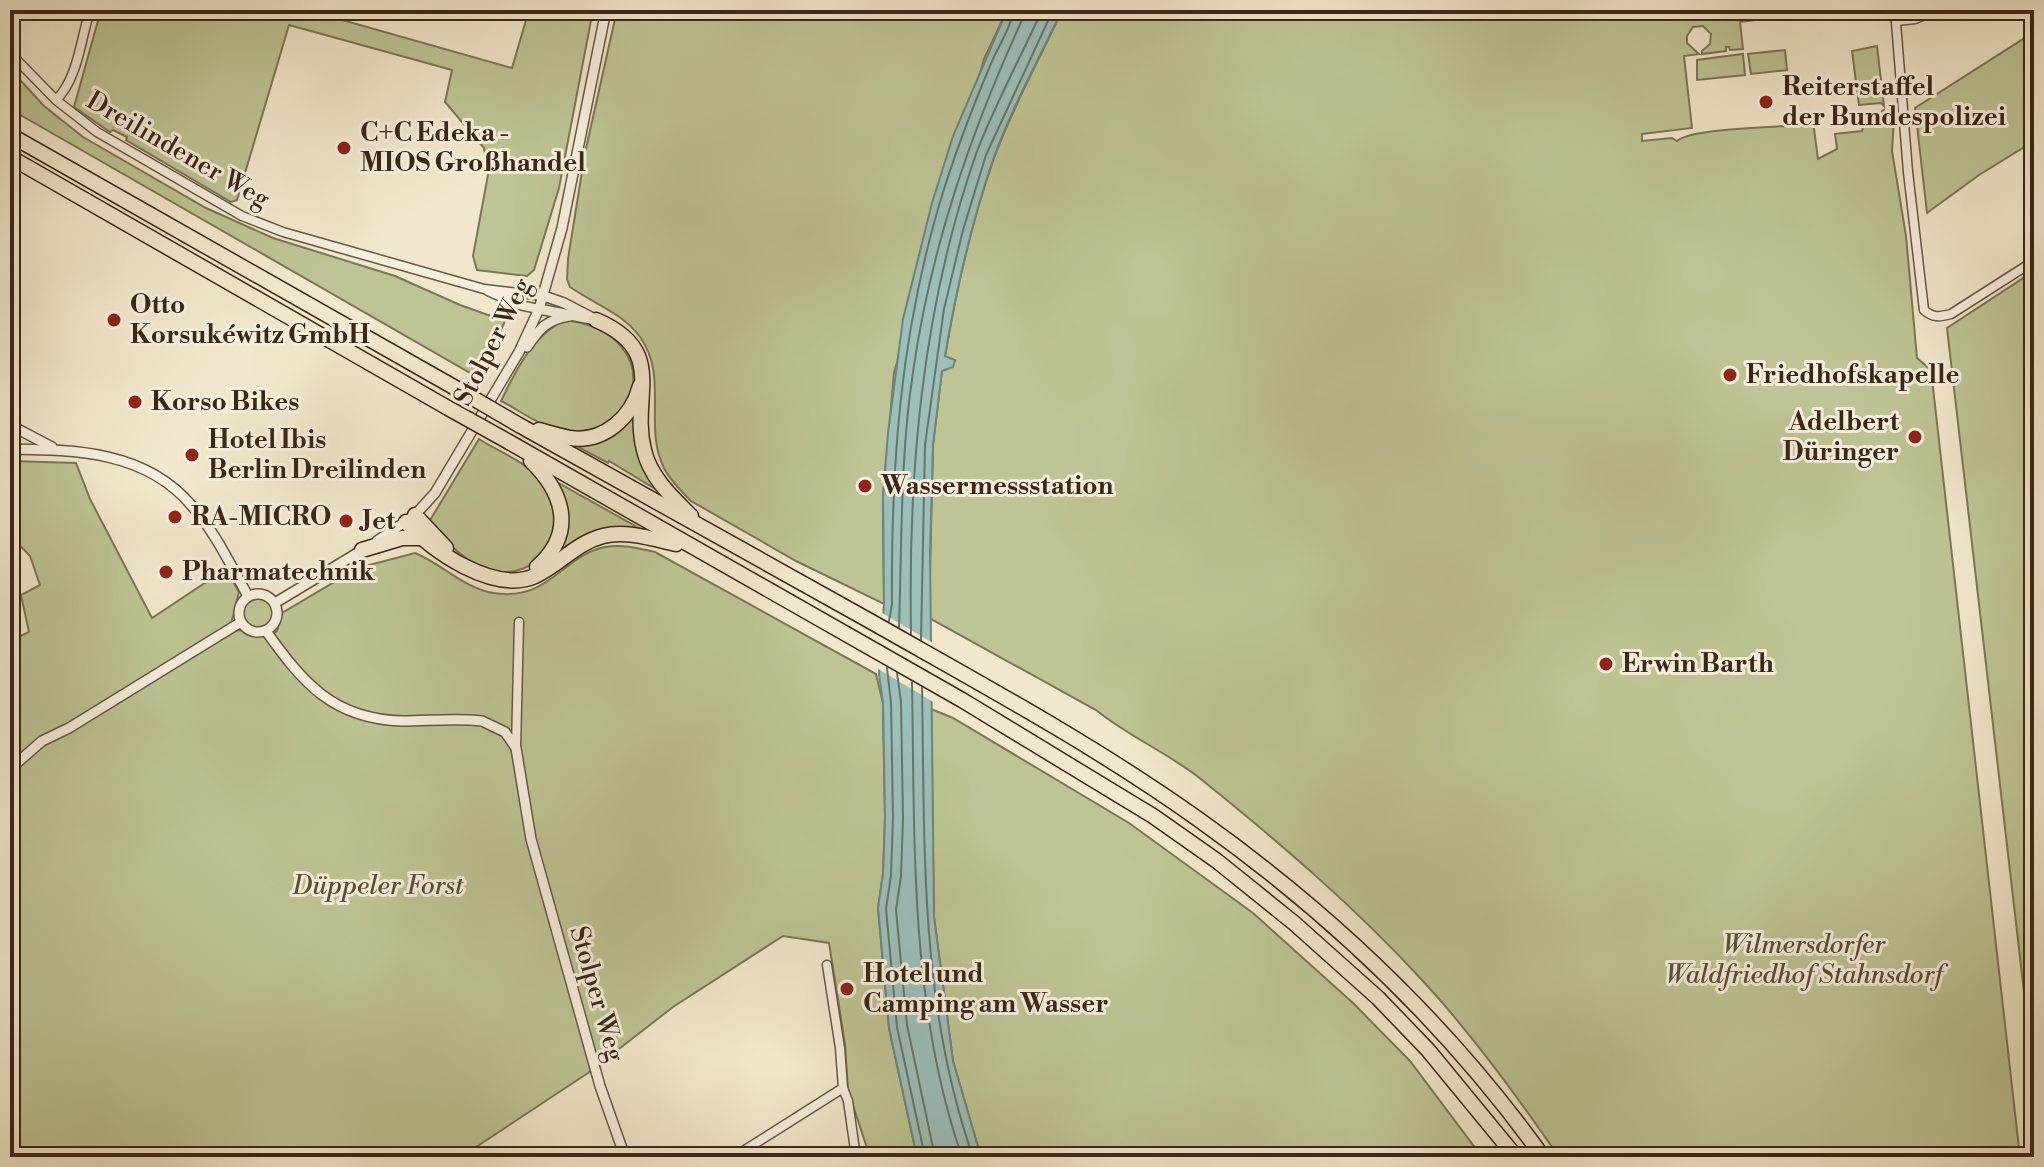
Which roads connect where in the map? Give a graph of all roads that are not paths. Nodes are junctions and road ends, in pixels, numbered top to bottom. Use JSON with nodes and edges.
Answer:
{"nodes":[{"id":1,"x":90,"y":10,"type":"edge"},
{"id":2,"x":606,"y":10,"type":"edge"},
{"id":3,"x":1895,"y":10,"type":"edge"},
{"id":4,"x":1937,"y":10,"type":"edge"},
{"id":5,"x":1897,"y":21,"type":"junction"},
{"id":6,"x":10,"y":53,"type":"edge"},
{"id":7,"x":56,"y":100,"type":"junction"},
{"id":8,"x":10,"y":135,"type":"edge"},
{"id":9,"x":10,"y":157,"type":"edge"},
{"id":10,"x":2034,"y":261,"type":"edge"},
{"id":11,"x":484,"y":289,"type":"junction"},
{"id":12,"x":544,"y":296,"type":"junction"},
{"id":13,"x":539,"y":309,"type":"junction"},
{"id":14,"x":570,"y":316,"type":"junction"},
{"id":15,"x":596,"y":320,"type":"junction"},
{"id":16,"x":519,"y":352,"type":"junction"},
{"id":17,"x":643,"y":374,"type":"junction"},
{"id":18,"x":10,"y":425,"type":"edge"},
{"id":19,"x":519,"y":425,"type":"junction"},
{"id":20,"x":514,"y":445,"type":"junction"},
{"id":21,"x":10,"y":449,"type":"edge"},
{"id":22,"x":59,"y":450,"type":"junction"},
{"id":23,"x":411,"y":519,"type":"junction"},
{"id":24,"x":702,"y":528,"type":"junction"},
{"id":25,"x":422,"y":538,"type":"junction"},
{"id":26,"x":692,"y":547,"type":"junction"},
{"id":27,"x":362,"y":550,"type":"junction"},
{"id":28,"x":461,"y":563,"type":"junction"},
{"id":29,"x":517,"y":580,"type":"junction"},
{"id":30,"x":248,"y":596,"type":"junction"},
{"id":31,"x":275,"y":603,"type":"junction"},
{"id":32,"x":241,"y":622,"type":"junction"},
{"id":33,"x":519,"y":622,"type":"dead end"},
{"id":34,"x":266,"y":631,"type":"junction"},
{"id":35,"x":516,"y":748,"type":"junction"},
{"id":36,"x":10,"y":769,"type":"edge"},
{"id":37,"x":827,"y":965,"type":"dead end"},
{"id":38,"x":843,"y":1088,"type":"junction"},
{"id":39,"x":625,"y":1157,"type":"edge"},
{"id":40,"x":734,"y":1157,"type":"edge"},
{"id":41,"x":856,"y":1157,"type":"edge"},
{"id":42,"x":1516,"y":1157,"type":"edge"},
{"id":43,"x":1543,"y":1157,"type":"edge"}],
"edges":[{"from":1,"to":7,"type":"street"},
{"from":2,"to":12,"type":"street","name":"Stolper Weg"},
{"from":3,"to":5,"type":"street"},
{"from":4,"to":5,"type":"street"},
{"from":5,"to":10,"type":"street"},
{"from":6,"to":7,"type":"street","name":"Dreilindener Weg"},
{"from":7,"to":11,"type":"street","name":"Dreilindener Weg"},
{"from":8,"to":19,"type":"highway","bridge":true},
{"from":9,"to":20,"type":"highway","bridge":true},
{"from":11,"to":12,"type":"street","name":"Dreilindener Weg"},
{"from":11,"to":13,"type":"street","name":"Dreilindener Weg"},
{"from":12,"to":13,"type":"street","name":"Stolper Weg"},
{"from":12,"to":15,"type":"street"},
{"from":13,"to":14,"type":"street"},
{"from":13,"to":16,"type":"street","name":"Stolper Weg"},
{"from":14,"to":15,"type":"street"},
{"from":14,"to":16,"type":"street"},
{"from":15,"to":17,"type":"highway"},
{"from":16,"to":23,"type":"street","name":"Stolper Weg"},
{"from":17,"to":19,"type":"highway"},
{"from":17,"to":24,"type":"highway"},
{"from":18,"to":22,"type":"street"},
{"from":19,"to":24,"type":"highway"},
{"from":20,"to":26,"type":"highway"},
{"from":20,"to":29,"type":"highway"},
{"from":21,"to":22,"type":"street"},
{"from":22,"to":30,"type":"street"},
{"from":23,"to":25,"type":"highway"},
{"from":23,"to":27,"type":"street","name":"Stolper Weg"},
{"from":23,"to":28,"type":"highway"},
{"from":24,"to":43,"type":"highway"},
{"from":25,"to":27,"type":"highway"},
{"from":25,"to":28,"type":"highway"},
{"from":26,"to":29,"type":"highway"},
{"from":26,"to":42,"type":"highway"},
{"from":27,"to":31,"type":"street","name":"Stolper Weg"},
{"from":28,"to":29,"type":"highway"},
{"from":30,"to":31,"type":"street"},
{"from":30,"to":32,"type":"street"},
{"from":31,"to":34,"type":"street"},
{"from":32,"to":34,"type":"street"},
{"from":32,"to":36,"type":"street"},
{"from":33,"to":35,"type":"street","name":"Stolper Weg"},
{"from":34,"to":35,"type":"street"},
{"from":35,"to":39,"type":"street","name":"Stolper Weg"},
{"from":37,"to":38,"type":"street"},
{"from":38,"to":40,"type":"street"},
{"from":38,"to":41,"type":"street"}]}
